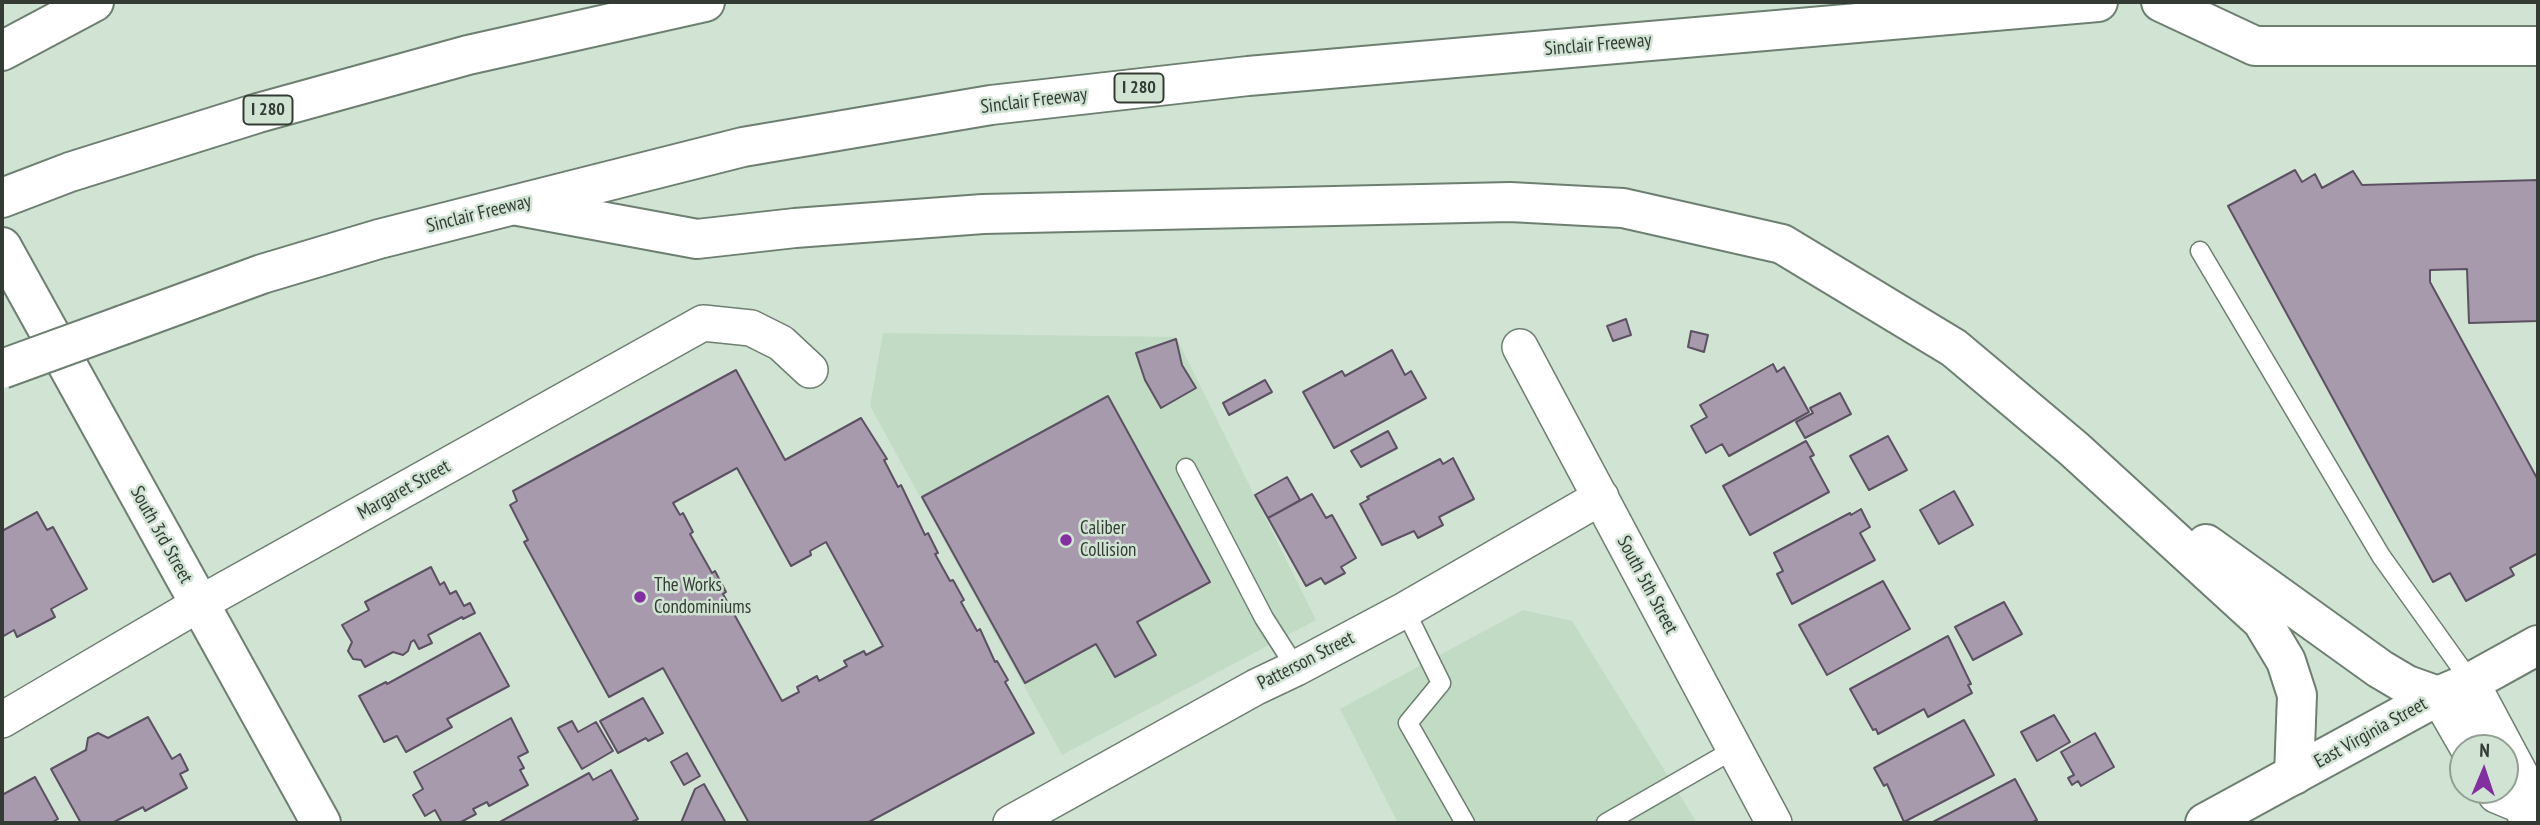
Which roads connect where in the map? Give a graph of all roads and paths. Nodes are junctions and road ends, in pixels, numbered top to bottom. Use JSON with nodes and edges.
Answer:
{"nodes":[{"id":1,"x":94,"y":2,"type":"edge"},
{"id":2,"x":705,"y":2,"type":"edge"},
{"id":3,"x":2098,"y":2,"type":"edge"},
{"id":4,"x":2161,"y":2,"type":"edge"},
{"id":5,"x":2538,"y":46,"type":"edge"},
{"id":6,"x":3,"y":51,"type":"edge"},
{"id":7,"x":2,"y":198,"type":"edge"},
{"id":8,"x":513,"y":205,"type":"junction"},
{"id":9,"x":2,"y":247,"type":"edge"},
{"id":10,"x":2200,"y":251,"type":"dead end"},
{"id":11,"x":1520,"y":347,"type":"dead end"},
{"id":12,"x":2,"y":369,"type":"edge"},
{"id":13,"x":810,"y":370,"type":"dead end"},
{"id":14,"x":2074,"y":449,"type":"junction"},
{"id":15,"x":1186,"y":468,"type":"dead end"},
{"id":16,"x":1601,"y":497,"type":"junction"},
{"id":17,"x":199,"y":604,"type":"junction"},
{"id":18,"x":1405,"y":610,"type":"junction"},
{"id":19,"x":2538,"y":645,"type":"edge"},
{"id":20,"x":1296,"y":668,"type":"junction"},
{"id":21,"x":2454,"y":689,"type":"junction"},
{"id":22,"x":2,"y":720,"type":"edge"},
{"id":23,"x":2465,"y":734,"type":"edge"},
{"id":24,"x":1733,"y":750,"type":"junction"},
{"id":25,"x":2294,"y":775,"type":"junction"},
{"id":26,"x":2515,"y":806,"type":"edge"},
{"id":27,"x":321,"y":823,"type":"edge"},
{"id":28,"x":1011,"y":823,"type":"edge"},
{"id":29,"x":1465,"y":823,"type":"edge"},
{"id":30,"x":1606,"y":823,"type":"edge"},
{"id":31,"x":1774,"y":823,"type":"edge"},
{"id":32,"x":2206,"y":823,"type":"edge"}],
"edges":[{"from":1,"to":6,"type":"main road"},
{"from":2,"to":7,"type":"main road","number":"I 280"},
{"from":3,"to":8,"type":"main road","name":"Sinclair Freeway","number":"I 280"},
{"from":4,"to":5,"type":"main road"},
{"from":8,"to":12,"type":"main road","name":"Sinclair Freeway","number":"I 280","bridge":true},
{"from":8,"to":14,"type":"main road"},
{"from":9,"to":17,"type":"main road","name":"South 3rd Street"},
{"from":10,"to":21,"type":"lane"},
{"from":11,"to":16,"type":"street","name":"South 5th Street"},
{"from":13,"to":17,"type":"street","name":"Margaret Street"},
{"from":14,"to":21,"type":"main road"},
{"from":14,"to":25,"type":"main road"},
{"from":15,"to":20,"type":"lane"},
{"from":16,"to":18,"type":"street","name":"Patterson Street"},
{"from":16,"to":24,"type":"street","name":"South 5th Street"},
{"from":17,"to":22,"type":"street","name":"Margaret Street"},
{"from":17,"to":27,"type":"main road","name":"South 3rd Street"},
{"from":18,"to":20,"type":"street","name":"Patterson Street"},
{"from":18,"to":29,"type":"lane"},
{"from":19,"to":21,"type":"main road","name":"East Virginia Street"},
{"from":20,"to":28,"type":"street","name":"Patterson Street"},
{"from":21,"to":23,"type":"street"},
{"from":21,"to":25,"type":"main road","name":"East Virginia Street"},
{"from":21,"to":26,"type":"street"},
{"from":24,"to":30,"type":"lane"},
{"from":24,"to":31,"type":"street","name":"South 5th Street"},
{"from":25,"to":32,"type":"main road","name":"East Virginia Street"}]}
